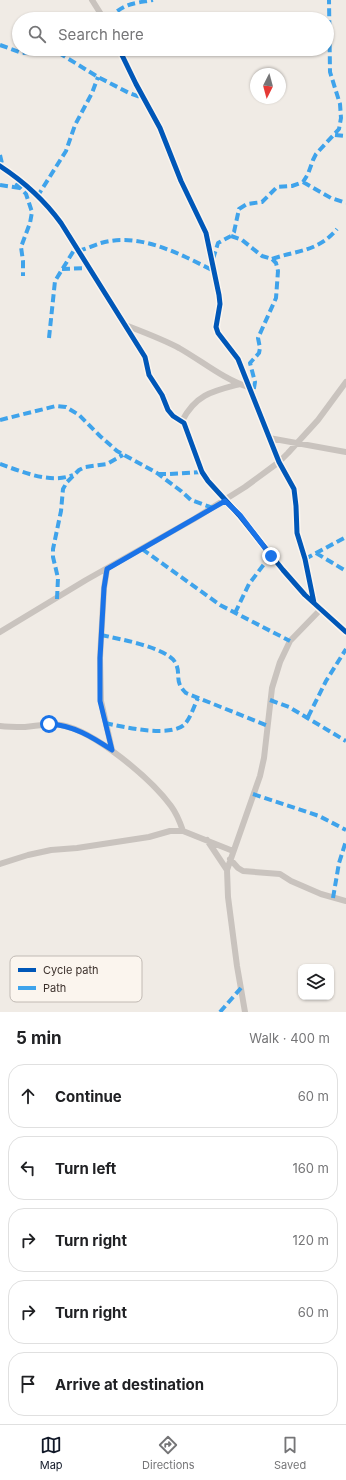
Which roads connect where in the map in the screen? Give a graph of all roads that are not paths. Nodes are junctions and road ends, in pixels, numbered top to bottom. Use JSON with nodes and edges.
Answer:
{"nodes":[{"id":1,"x":92,"y":0,"type":"edge"},
{"id":2,"x":100,"y":12,"type":"edge"},
{"id":3,"x":122,"y":56,"type":"edge"},
{"id":4,"x":0,"y":166,"type":"edge"},
{"id":5,"x":125,"y":325,"type":"junction"},
{"id":6,"x":346,"y":382,"type":"edge"},
{"id":7,"x":240,"y":384,"type":"junction"},
{"id":8,"x":248,"y":387,"type":"junction"},
{"id":9,"x":182,"y":421,"type":"junction"},
{"id":10,"x":269,"y":438,"type":"junction"},
{"id":11,"x":298,"y":442,"type":"junction"},
{"id":12,"x":346,"y":452,"type":"edge"},
{"id":13,"x":279,"y":462,"type":"junction"},
{"id":14,"x":225,"y":501,"type":"junction"},
{"id":15,"x":107,"y":569,"type":"junction"},
{"id":16,"x":314,"y":603,"type":"junction"},
{"id":17,"x":321,"y":609,"type":"junction"},
{"id":18,"x":0,"y":632,"type":"edge"},
{"id":19,"x":346,"y":632,"type":"edge"},
{"id":20,"x":0,"y":726,"type":"edge"},
{"id":21,"x":112,"y":750,"type":"junction"},
{"id":22,"x":183,"y":831,"type":"junction"},
{"id":23,"x":206,"y":839,"type":"junction"},
{"id":24,"x":233,"y":851,"type":"junction"},
{"id":25,"x":230,"y":859,"type":"junction"},
{"id":26,"x":0,"y":864,"type":"edge"},
{"id":27,"x":227,"y":870,"type":"junction"},
{"id":28,"x":346,"y":901,"type":"edge"},
{"id":29,"x":246,"y":1012,"type":"edge"}],
"edges":[{"from":1,"to":2,"type":"street"},
{"from":3,"to":8,"type":"street"},
{"from":4,"to":5,"type":"street"},
{"from":5,"to":7,"type":"street"},
{"from":5,"to":9,"type":"street"},
{"from":6,"to":11,"type":"street"},
{"from":7,"to":8,"type":"street"},
{"from":7,"to":9,"type":"street"},
{"from":8,"to":10,"type":"street"},
{"from":9,"to":14,"type":"street"},
{"from":10,"to":11,"type":"street"},
{"from":10,"to":13,"type":"street"},
{"from":11,"to":12,"type":"street"},
{"from":11,"to":13,"type":"street"},
{"from":13,"to":14,"type":"street"},
{"from":13,"to":16,"type":"street"},
{"from":14,"to":15,"type":"street"},
{"from":14,"to":16,"type":"street"},
{"from":15,"to":18,"type":"street"},
{"from":15,"to":21,"type":"street"},
{"from":16,"to":17,"type":"street"},
{"from":17,"to":19,"type":"street"},
{"from":17,"to":24,"type":"street"},
{"from":20,"to":21,"type":"street"},
{"from":21,"to":22,"type":"street"},
{"from":22,"to":23,"type":"street"},
{"from":22,"to":26,"type":"street"},
{"from":23,"to":24,"type":"street"},
{"from":23,"to":27,"type":"street"},
{"from":24,"to":25,"type":"street"},
{"from":25,"to":27,"type":"street"},
{"from":25,"to":28,"type":"street"},
{"from":27,"to":29,"type":"street"}]}
